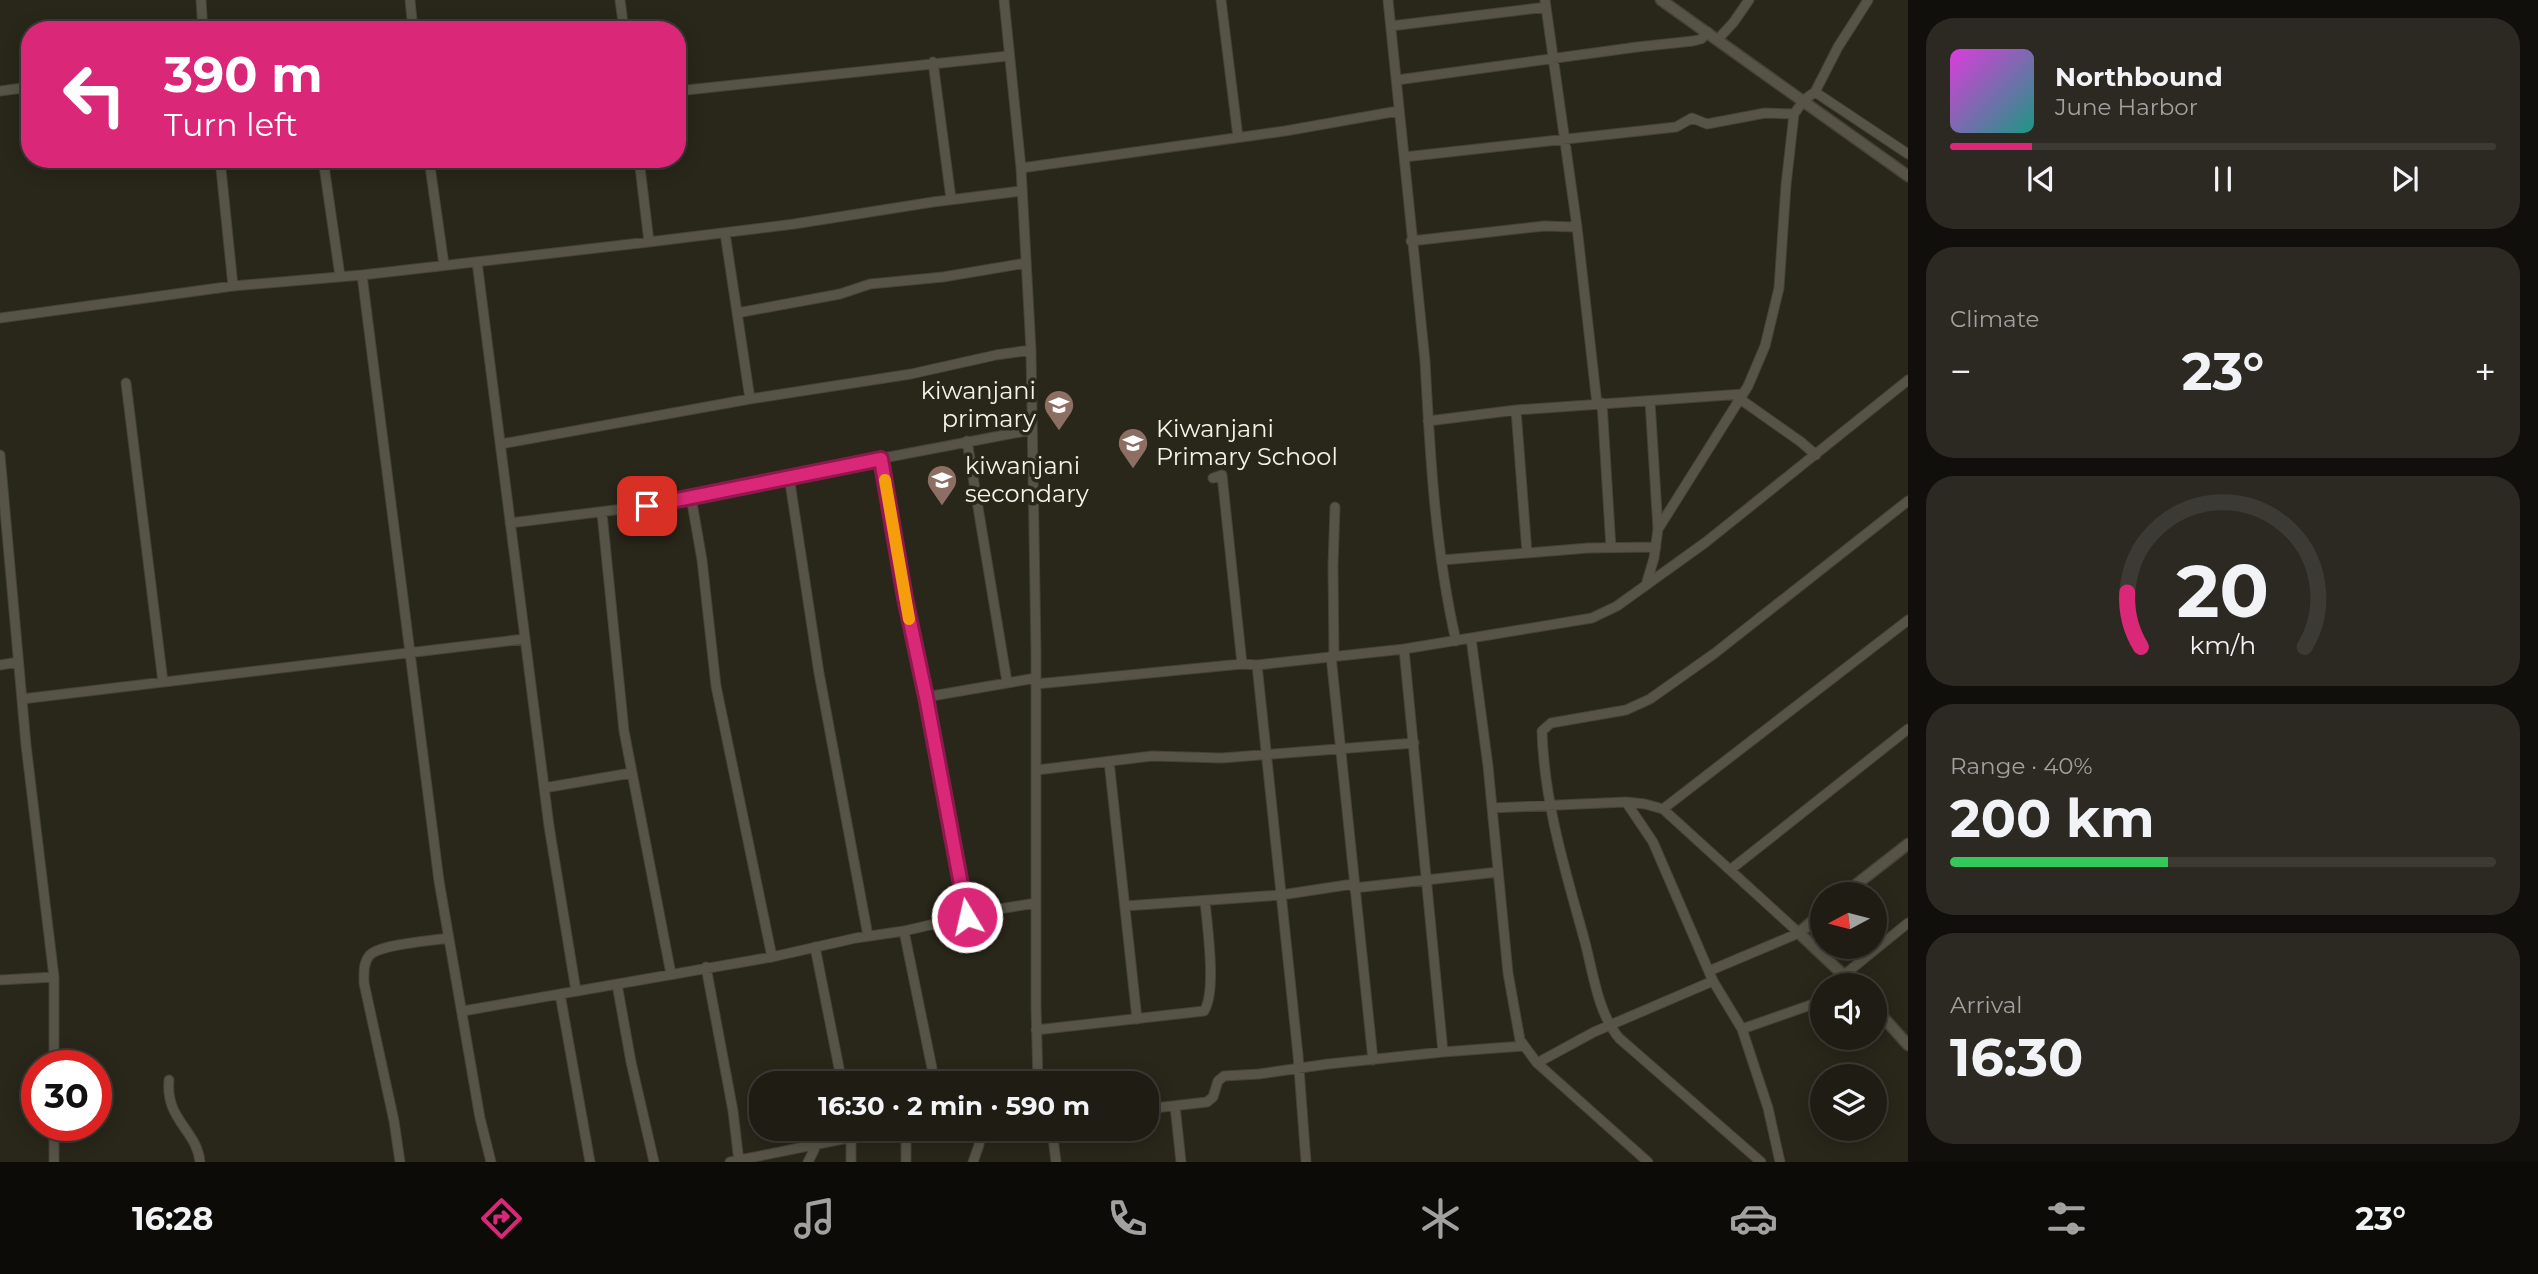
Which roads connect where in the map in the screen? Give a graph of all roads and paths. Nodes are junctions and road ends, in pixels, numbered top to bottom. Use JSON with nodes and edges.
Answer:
{"nodes":[{"id":1,"x":201,"y":0,"type":"edge"},
{"id":2,"x":410,"y":0,"type":"edge"},
{"id":3,"x":620,"y":0,"type":"edge"},
{"id":4,"x":1004,"y":0,"type":"edge"},
{"id":5,"x":1223,"y":0,"type":"edge"},
{"id":6,"x":1388,"y":0,"type":"edge"},
{"id":7,"x":1661,"y":0,"type":"edge"},
{"id":8,"x":1749,"y":0,"type":"edge"},
{"id":9,"x":1868,"y":0,"type":"edge"},
{"id":10,"x":1545,"y":3,"type":"edge"},
{"id":11,"x":202,"y":21,"type":"edge"},
{"id":12,"x":412,"y":21,"type":"edge"},
{"id":13,"x":623,"y":21,"type":"edge"},
{"id":14,"x":1391,"y":26,"type":"junction"},
{"id":15,"x":1708,"y":32,"type":"junction"},
{"id":16,"x":1718,"y":39,"type":"junction"},
{"id":17,"x":1008,"y":56,"type":"junction"},
{"id":18,"x":1552,"y":59,"type":"junction"},
{"id":19,"x":933,"y":62,"type":"junction"},
{"id":20,"x":1396,"y":80,"type":"junction"},
{"id":21,"x":21,"y":88,"type":"edge"},
{"id":22,"x":686,"y":90,"type":"edge"},
{"id":23,"x":0,"y":91,"type":"edge"},
{"id":24,"x":1815,"y":92,"type":"junction"},
{"id":25,"x":1804,"y":100,"type":"junction"},
{"id":26,"x":1398,"y":111,"type":"junction"},
{"id":27,"x":1794,"y":114,"type":"junction"},
{"id":28,"x":1238,"y":137,"type":"junction"},
{"id":29,"x":1564,"y":139,"type":"junction"},
{"id":30,"x":1908,"y":154,"type":"edge"},
{"id":31,"x":1404,"y":157,"type":"junction"},
{"id":32,"x":221,"y":168,"type":"edge"},
{"id":33,"x":324,"y":168,"type":"edge"},
{"id":34,"x":430,"y":168,"type":"edge"},
{"id":35,"x":640,"y":168,"type":"edge"},
{"id":36,"x":1021,"y":169,"type":"junction"},
{"id":37,"x":1908,"y":176,"type":"edge"},
{"id":38,"x":1021,"y":191,"type":"junction"},
{"id":39,"x":951,"y":200,"type":"junction"},
{"id":40,"x":1577,"y":227,"type":"junction"},
{"id":41,"x":725,"y":233,"type":"junction"},
{"id":42,"x":1411,"y":241,"type":"junction"},
{"id":43,"x":649,"y":242,"type":"junction"},
{"id":44,"x":477,"y":262,"type":"junction"},
{"id":45,"x":1026,"y":263,"type":"junction"},
{"id":46,"x":444,"y":265,"type":"junction"},
{"id":47,"x":362,"y":275,"type":"junction"},
{"id":48,"x":340,"y":276,"type":"junction"},
{"id":49,"x":233,"y":286,"type":"junction"},
{"id":50,"x":737,"y":313,"type":"junction"},
{"id":51,"x":0,"y":318,"type":"edge"},
{"id":52,"x":1031,"y":350,"type":"junction"},
{"id":53,"x":1908,"y":380,"type":"edge"},
{"id":54,"x":126,"y":383,"type":"dead end"},
{"id":55,"x":1742,"y":397,"type":"junction"},
{"id":56,"x":750,"y":399,"type":"junction"},
{"id":57,"x":1650,"y":401,"type":"junction"},
{"id":58,"x":1600,"y":403,"type":"junction"},
{"id":59,"x":1517,"y":410,"type":"junction"},
{"id":60,"x":1428,"y":421,"type":"junction"},
{"id":61,"x":1031,"y":430,"type":"junction"},
{"id":62,"x":967,"y":441,"type":"junction"},
{"id":63,"x":501,"y":444,"type":"junction"},
{"id":64,"x":0,"y":455,"type":"edge"},
{"id":65,"x":1816,"y":455,"type":"junction"},
{"id":66,"x":881,"y":459,"type":"junction"},
{"id":67,"x":789,"y":476,"type":"junction"},
{"id":68,"x":1213,"y":478,"type":"dead end"},
{"id":69,"x":691,"y":497,"type":"junction"},
{"id":70,"x":1908,"y":501,"type":"edge"},
{"id":71,"x":1335,"y":507,"type":"dead end"},
{"id":72,"x":602,"y":513,"type":"junction"},
{"id":73,"x":510,"y":523,"type":"junction"},
{"id":74,"x":1658,"y":529,"type":"junction"},
{"id":75,"x":1656,"y":547,"type":"junction"},
{"id":76,"x":1611,"y":548,"type":"junction"},
{"id":77,"x":1527,"y":553,"type":"junction"},
{"id":78,"x":1442,"y":560,"type":"junction"},
{"id":79,"x":1646,"y":585,"type":"junction"},
{"id":80,"x":1908,"y":620,"type":"edge"},
{"id":81,"x":1471,"y":638,"type":"junction"},
{"id":82,"x":524,"y":639,"type":"junction"},
{"id":83,"x":1457,"y":641,"type":"junction"},
{"id":84,"x":1404,"y":649,"type":"junction"},
{"id":85,"x":411,"y":654,"type":"junction"},
{"id":86,"x":1332,"y":656,"type":"junction"},
{"id":87,"x":18,"y":662,"type":"junction"},
{"id":88,"x":1242,"y":664,"type":"junction"},
{"id":89,"x":0,"y":665,"type":"edge"},
{"id":90,"x":1257,"y":666,"type":"junction"},
{"id":91,"x":1036,"y":681,"type":"junction"},
{"id":92,"x":163,"y":682,"type":"junction"},
{"id":93,"x":1007,"y":682,"type":"junction"},
{"id":94,"x":926,"y":697,"type":"junction"},
{"id":95,"x":22,"y":699,"type":"junction"},
{"id":96,"x":1908,"y":729,"type":"edge"},
{"id":97,"x":1414,"y":743,"type":"junction"},
{"id":98,"x":1340,"y":747,"type":"junction"},
{"id":99,"x":1268,"y":754,"type":"junction"},
{"id":100,"x":1109,"y":761,"type":"junction"},
{"id":101,"x":1037,"y":770,"type":"junction"},
{"id":102,"x":631,"y":774,"type":"junction"},
{"id":103,"x":544,"y":788,"type":"junction"},
{"id":104,"x":1626,"y":802,"type":"junction"},
{"id":105,"x":1551,"y":806,"type":"junction"},
{"id":106,"x":1492,"y":808,"type":"junction"},
{"id":107,"x":1663,"y":809,"type":"junction"},
{"id":108,"x":1908,"y":844,"type":"edge"},
{"id":109,"x":1730,"y":870,"type":"junction"},
{"id":110,"x":1498,"y":872,"type":"junction"},
{"id":111,"x":1426,"y":879,"type":"junction"},
{"id":112,"x":1859,"y":882,"type":"edge"},
{"id":113,"x":1354,"y":886,"type":"junction"},
{"id":114,"x":1280,"y":895,"type":"junction"},
{"id":115,"x":1205,"y":901,"type":"junction"},
{"id":116,"x":1036,"y":904,"type":"junction"},
{"id":117,"x":1125,"y":906,"type":"junction"},
{"id":118,"x":967,"y":917,"type":"junction"},
{"id":119,"x":1810,"y":923,"type":"edge"},
{"id":120,"x":1908,"y":923,"type":"edge"},
{"id":121,"x":904,"y":931,"type":"junction"},
{"id":122,"x":1799,"y":933,"type":"junction"},
{"id":123,"x":868,"y":936,"type":"junction"},
{"id":124,"x":448,"y":938,"type":"junction"},
{"id":125,"x":814,"y":947,"type":"junction"},
{"id":126,"x":772,"y":957,"type":"junction"},
{"id":127,"x":706,"y":967,"type":"junction"},
{"id":128,"x":1842,"y":973,"type":"edge"},
{"id":129,"x":1846,"y":973,"type":"edge"},
{"id":130,"x":671,"y":974,"type":"junction"},
{"id":131,"x":1711,"y":976,"type":"junction"},
{"id":132,"x":54,"y":977,"type":"junction"},
{"id":133,"x":0,"y":980,"type":"edge"},
{"id":134,"x":617,"y":984,"type":"junction"},
{"id":135,"x":576,"y":991,"type":"junction"},
{"id":136,"x":560,"y":994,"type":"junction"},
{"id":137,"x":1810,"y":1005,"type":"edge"},
{"id":138,"x":463,"y":1010,"type":"junction"},
{"id":139,"x":1138,"y":1018,"type":"junction"},
{"id":140,"x":1887,"y":1022,"type":"edge"},
{"id":141,"x":1611,"y":1026,"type":"junction"},
{"id":142,"x":1742,"y":1029,"type":"junction"},
{"id":143,"x":1036,"y":1030,"type":"junction"},
{"id":144,"x":1908,"y":1045,"type":"edge"},
{"id":145,"x":1523,"y":1046,"type":"junction"},
{"id":146,"x":54,"y":1050,"type":"edge"},
{"id":147,"x":1443,"y":1052,"type":"junction"},
{"id":148,"x":1373,"y":1060,"type":"junction"},
{"id":149,"x":1537,"y":1063,"type":"junction"},
{"id":150,"x":1299,"y":1068,"type":"junction"},
{"id":151,"x":840,"y":1071,"type":"edge"},
{"id":152,"x":933,"y":1071,"type":"edge"},
{"id":153,"x":1038,"y":1071,"type":"edge"},
{"id":154,"x":169,"y":1080,"type":"dead end"},
{"id":155,"x":1175,"y":1106,"type":"junction"},
{"id":156,"x":1159,"y":1108,"type":"edge"},
{"id":157,"x":54,"y":1141,"type":"edge"},
{"id":158,"x":827,"y":1141,"type":"edge"},
{"id":159,"x":852,"y":1141,"type":"edge"},
{"id":160,"x":906,"y":1141,"type":"edge"},
{"id":161,"x":979,"y":1141,"type":"edge"},
{"id":162,"x":1053,"y":1141,"type":"edge"},
{"id":163,"x":817,"y":1144,"type":"junction"},
{"id":164,"x":736,"y":1161,"type":"edge"},
{"id":165,"x":54,"y":1162,"type":"edge"},
{"id":166,"x":200,"y":1162,"type":"edge"},
{"id":167,"x":400,"y":1162,"type":"edge"},
{"id":168,"x":491,"y":1162,"type":"edge"},
{"id":169,"x":590,"y":1162,"type":"edge"},
{"id":170,"x":654,"y":1162,"type":"edge"},
{"id":171,"x":808,"y":1162,"type":"edge"},
{"id":172,"x":851,"y":1162,"type":"edge"},
{"id":173,"x":906,"y":1162,"type":"edge"},
{"id":174,"x":973,"y":1162,"type":"edge"},
{"id":175,"x":1056,"y":1162,"type":"edge"},
{"id":176,"x":1181,"y":1162,"type":"edge"},
{"id":177,"x":1306,"y":1162,"type":"edge"},
{"id":178,"x":1648,"y":1162,"type":"edge"},
{"id":179,"x":1761,"y":1162,"type":"edge"},
{"id":180,"x":1780,"y":1162,"type":"edge"}],
"edges":[{"from":1,"to":11,"type":"street"},
{"from":2,"to":12,"type":"street"},
{"from":3,"to":13,"type":"street"},
{"from":4,"to":17,"type":"street"},
{"from":5,"to":28,"type":"street"},
{"from":6,"to":14,"type":"street"},
{"from":7,"to":15,"type":"street"},
{"from":8,"to":16,"type":"street"},
{"from":9,"to":24,"type":"street"},
{"from":10,"to":14,"type":"street"},
{"from":10,"to":18,"type":"street"},
{"from":14,"to":20,"type":"street"},
{"from":15,"to":16,"type":"street"},
{"from":15,"to":18,"type":"street"},
{"from":16,"to":25,"type":"street"},
{"from":17,"to":19,"type":"street"},
{"from":17,"to":36,"type":"street"},
{"from":18,"to":20,"type":"street"},
{"from":18,"to":29,"type":"street"},
{"from":19,"to":22,"type":"street"},
{"from":19,"to":39,"type":"street"},
{"from":20,"to":26,"type":"street"},
{"from":21,"to":23,"type":"street"},
{"from":24,"to":25,"type":"street"},
{"from":24,"to":30,"type":"street"},
{"from":25,"to":27,"type":"street"},
{"from":25,"to":37,"type":"street"},
{"from":26,"to":28,"type":"street"},
{"from":26,"to":31,"type":"street"},
{"from":27,"to":29,"type":"street"},
{"from":27,"to":55,"type":"street"},
{"from":28,"to":36,"type":"street"},
{"from":29,"to":31,"type":"street"},
{"from":29,"to":40,"type":"street"},
{"from":31,"to":42,"type":"street"},
{"from":32,"to":49,"type":"street"},
{"from":33,"to":48,"type":"street"},
{"from":34,"to":46,"type":"street"},
{"from":35,"to":43,"type":"street"},
{"from":36,"to":38,"type":"street"},
{"from":38,"to":39,"type":"street"},
{"from":38,"to":45,"type":"street"},
{"from":39,"to":41,"type":"street"},
{"from":40,"to":42,"type":"street"},
{"from":40,"to":58,"type":"street"},
{"from":41,"to":43,"type":"street"},
{"from":41,"to":50,"type":"street"},
{"from":42,"to":60,"type":"street"},
{"from":43,"to":44,"type":"street"},
{"from":44,"to":46,"type":"street"},
{"from":44,"to":63,"type":"street"},
{"from":45,"to":50,"type":"street"},
{"from":45,"to":52,"type":"street"},
{"from":46,"to":47,"type":"street"},
{"from":47,"to":48,"type":"street"},
{"from":47,"to":85,"type":"street"},
{"from":48,"to":49,"type":"street"},
{"from":49,"to":51,"type":"street"},
{"from":50,"to":56,"type":"street"},
{"from":52,"to":56,"type":"street"},
{"from":52,"to":61,"type":"street"},
{"from":53,"to":65,"type":"street"},
{"from":54,"to":92,"type":"street"},
{"from":55,"to":57,"type":"street"},
{"from":55,"to":65,"type":"street"},
{"from":55,"to":74,"type":"street"},
{"from":56,"to":63,"type":"street"},
{"from":57,"to":58,"type":"street"},
{"from":57,"to":74,"type":"street"},
{"from":58,"to":59,"type":"street"},
{"from":58,"to":76,"type":"street"},
{"from":59,"to":60,"type":"street"},
{"from":59,"to":77,"type":"street"},
{"from":60,"to":78,"type":"street"},
{"from":61,"to":62,"type":"street"},
{"from":61,"to":91,"type":"street"},
{"from":62,"to":66,"type":"street"},
{"from":62,"to":93,"type":"street"},
{"from":63,"to":73,"type":"street"},
{"from":64,"to":87,"type":"street"},
{"from":65,"to":79,"type":"street"},
{"from":66,"to":67,"type":"street"},
{"from":66,"to":94,"type":"street"},
{"from":67,"to":69,"type":"street"},
{"from":67,"to":123,"type":"street"},
{"from":68,"to":88,"type":"street"},
{"from":69,"to":72,"type":"street"},
{"from":69,"to":126,"type":"street"},
{"from":70,"to":105,"type":"street"},
{"from":71,"to":86,"type":"street"},
{"from":72,"to":73,"type":"street"},
{"from":72,"to":102,"type":"street"},
{"from":73,"to":82,"type":"street"},
{"from":74,"to":75,"type":"street"},
{"from":75,"to":76,"type":"street"},
{"from":75,"to":79,"type":"street"},
{"from":76,"to":77,"type":"street"},
{"from":77,"to":78,"type":"street"},
{"from":78,"to":83,"type":"street"},
{"from":79,"to":81,"type":"street"},
{"from":80,"to":107,"type":"street"},
{"from":81,"to":83,"type":"street"},
{"from":81,"to":106,"type":"street"},
{"from":82,"to":85,"type":"street"},
{"from":82,"to":103,"type":"street"},
{"from":83,"to":84,"type":"street"},
{"from":84,"to":86,"type":"street"},
{"from":84,"to":97,"type":"street"},
{"from":85,"to":92,"type":"street"},
{"from":85,"to":124,"type":"street"},
{"from":86,"to":90,"type":"street"},
{"from":86,"to":98,"type":"street"},
{"from":87,"to":89,"type":"street"},
{"from":87,"to":95,"type":"street"},
{"from":88,"to":90,"type":"street"},
{"from":88,"to":91,"type":"street"},
{"from":90,"to":99,"type":"street"},
{"from":91,"to":93,"type":"street"},
{"from":91,"to":101,"type":"street"},
{"from":92,"to":95,"type":"street"},
{"from":93,"to":94,"type":"street"},
{"from":94,"to":118,"type":"street"},
{"from":95,"to":132,"type":"street"},
{"from":96,"to":109,"type":"street"},
{"from":97,"to":98,"type":"street"},
{"from":97,"to":111,"type":"street"},
{"from":98,"to":99,"type":"street"},
{"from":98,"to":113,"type":"street"},
{"from":99,"to":100,"type":"street"},
{"from":99,"to":114,"type":"street"},
{"from":100,"to":101,"type":"street"},
{"from":100,"to":117,"type":"street"},
{"from":101,"to":116,"type":"street"},
{"from":102,"to":103,"type":"street"},
{"from":102,"to":130,"type":"street"},
{"from":103,"to":135,"type":"street"},
{"from":104,"to":105,"type":"street"},
{"from":104,"to":107,"type":"street"},
{"from":104,"to":131,"type":"street"},
{"from":105,"to":106,"type":"street"},
{"from":105,"to":141,"type":"street"},
{"from":106,"to":110,"type":"street"},
{"from":107,"to":109,"type":"street"},
{"from":108,"to":112,"type":"street"},
{"from":109,"to":122,"type":"street"},
{"from":110,"to":111,"type":"street"},
{"from":110,"to":145,"type":"street"},
{"from":111,"to":113,"type":"street"},
{"from":111,"to":147,"type":"street"},
{"from":113,"to":114,"type":"street"},
{"from":113,"to":148,"type":"street"},
{"from":114,"to":115,"type":"street"},
{"from":114,"to":150,"type":"street"},
{"from":115,"to":117,"type":"street"},
{"from":115,"to":139,"type":"street"},
{"from":116,"to":118,"type":"street"},
{"from":116,"to":143,"type":"street"},
{"from":117,"to":139,"type":"street"},
{"from":118,"to":121,"type":"street"},
{"from":119,"to":122,"type":"street"},
{"from":120,"to":129,"type":"street"},
{"from":121,"to":123,"type":"street"},
{"from":121,"to":152,"type":"street"},
{"from":122,"to":128,"type":"street"},
{"from":122,"to":131,"type":"street"},
{"from":123,"to":125,"type":"street"},
{"from":124,"to":138,"type":"street"},
{"from":124,"to":167,"type":"street"},
{"from":125,"to":126,"type":"street"},
{"from":125,"to":151,"type":"street"},
{"from":126,"to":127,"type":"street"},
{"from":127,"to":130,"type":"street"},
{"from":127,"to":164,"type":"street"},
{"from":130,"to":134,"type":"street"},
{"from":131,"to":141,"type":"street"},
{"from":131,"to":142,"type":"street"},
{"from":132,"to":133,"type":"street"},
{"from":132,"to":146,"type":"street"},
{"from":134,"to":135,"type":"street"},
{"from":134,"to":170,"type":"street"},
{"from":135,"to":136,"type":"street"},
{"from":136,"to":138,"type":"street"},
{"from":136,"to":169,"type":"street"},
{"from":137,"to":142,"type":"street"},
{"from":138,"to":168,"type":"street"},
{"from":139,"to":143,"type":"street"},
{"from":140,"to":144,"type":"street"},
{"from":141,"to":149,"type":"street"},
{"from":141,"to":179,"type":"street"},
{"from":142,"to":180,"type":"street"},
{"from":143,"to":153,"type":"street"},
{"from":145,"to":147,"type":"street"},
{"from":145,"to":149,"type":"street"},
{"from":147,"to":148,"type":"street"},
{"from":148,"to":150,"type":"street"},
{"from":149,"to":178,"type":"street"},
{"from":150,"to":155,"type":"street"},
{"from":150,"to":177,"type":"street"},
{"from":154,"to":166,"type":"street"},
{"from":155,"to":156,"type":"street"},
{"from":155,"to":176,"type":"street"},
{"from":157,"to":165,"type":"street"},
{"from":158,"to":163,"type":"street"},
{"from":159,"to":172,"type":"street"},
{"from":160,"to":173,"type":"street"},
{"from":161,"to":174,"type":"street"},
{"from":162,"to":175,"type":"street"},
{"from":163,"to":164,"type":"street"},
{"from":163,"to":171,"type":"street"}]}
